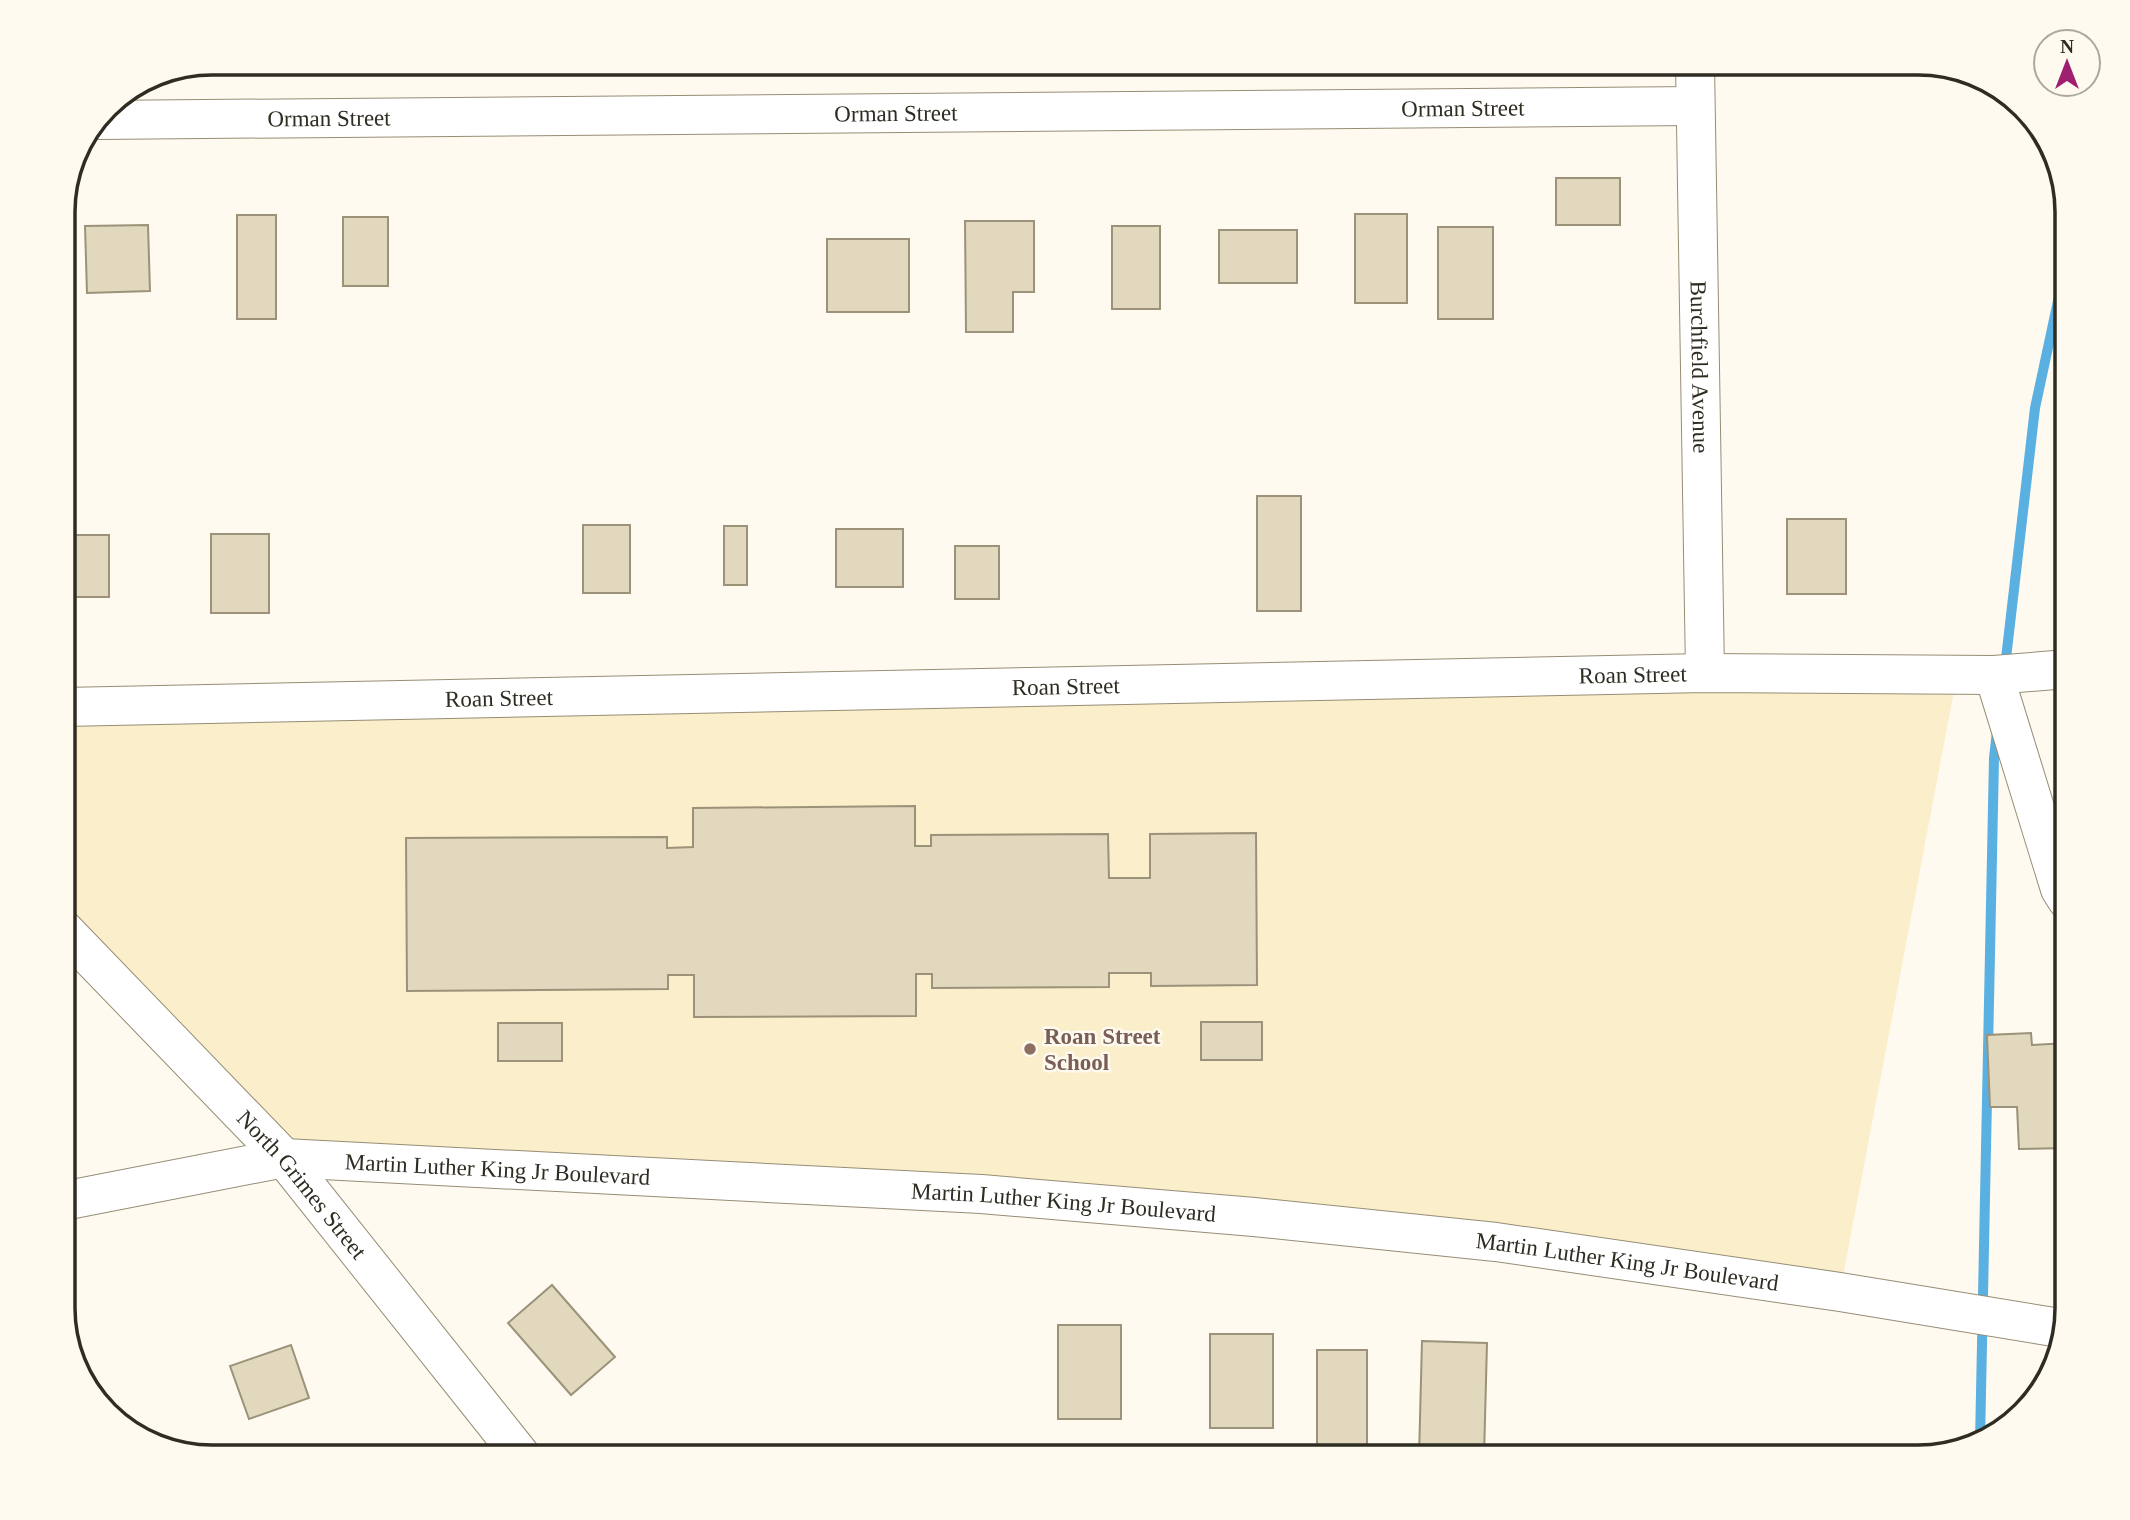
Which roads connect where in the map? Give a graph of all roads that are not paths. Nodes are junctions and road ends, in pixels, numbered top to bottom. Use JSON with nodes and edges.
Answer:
{"nodes":[{"id":1,"x":1695,"y":75,"type":"edge"},
{"id":2,"x":1695,"y":106,"type":"junction"},
{"id":3,"x":111,"y":120,"type":"edge"},
{"id":4,"x":2055,"y":670,"type":"edge"},
{"id":5,"x":1705,"y":673,"type":"junction"},
{"id":6,"x":1994,"y":675,"type":"junction"},
{"id":7,"x":76,"y":707,"type":"edge"},
{"id":8,"x":2055,"y":873,"type":"edge"},
{"id":9,"x":76,"y":942,"type":"edge"},
{"id":10,"x":284,"y":1158,"type":"junction"},
{"id":11,"x":76,"y":1198,"type":"edge"},
{"id":12,"x":2053,"y":1327,"type":"edge"},
{"id":13,"x":513,"y":1445,"type":"edge"}],
"edges":[{"from":1,"to":2,"type":"street","name":"Burchfield Avenue"},
{"from":2,"to":3,"type":"street","name":"Orman Street"},
{"from":2,"to":5,"type":"street","name":"Burchfield Avenue"},
{"from":4,"to":6,"type":"street","name":"Roan Street"},
{"from":5,"to":6,"type":"street","name":"Roan Street"},
{"from":5,"to":7,"type":"street","name":"Roan Street"},
{"from":6,"to":8,"type":"street"},
{"from":9,"to":10,"type":"street","name":"North Grimes Street"},
{"from":10,"to":11,"type":"street","name":"Martin Luther King Jr Boulevard"},
{"from":10,"to":12,"type":"street","name":"Martin Luther King Jr Boulevard"},
{"from":10,"to":13,"type":"street","name":"North Grimes Street"}]}
